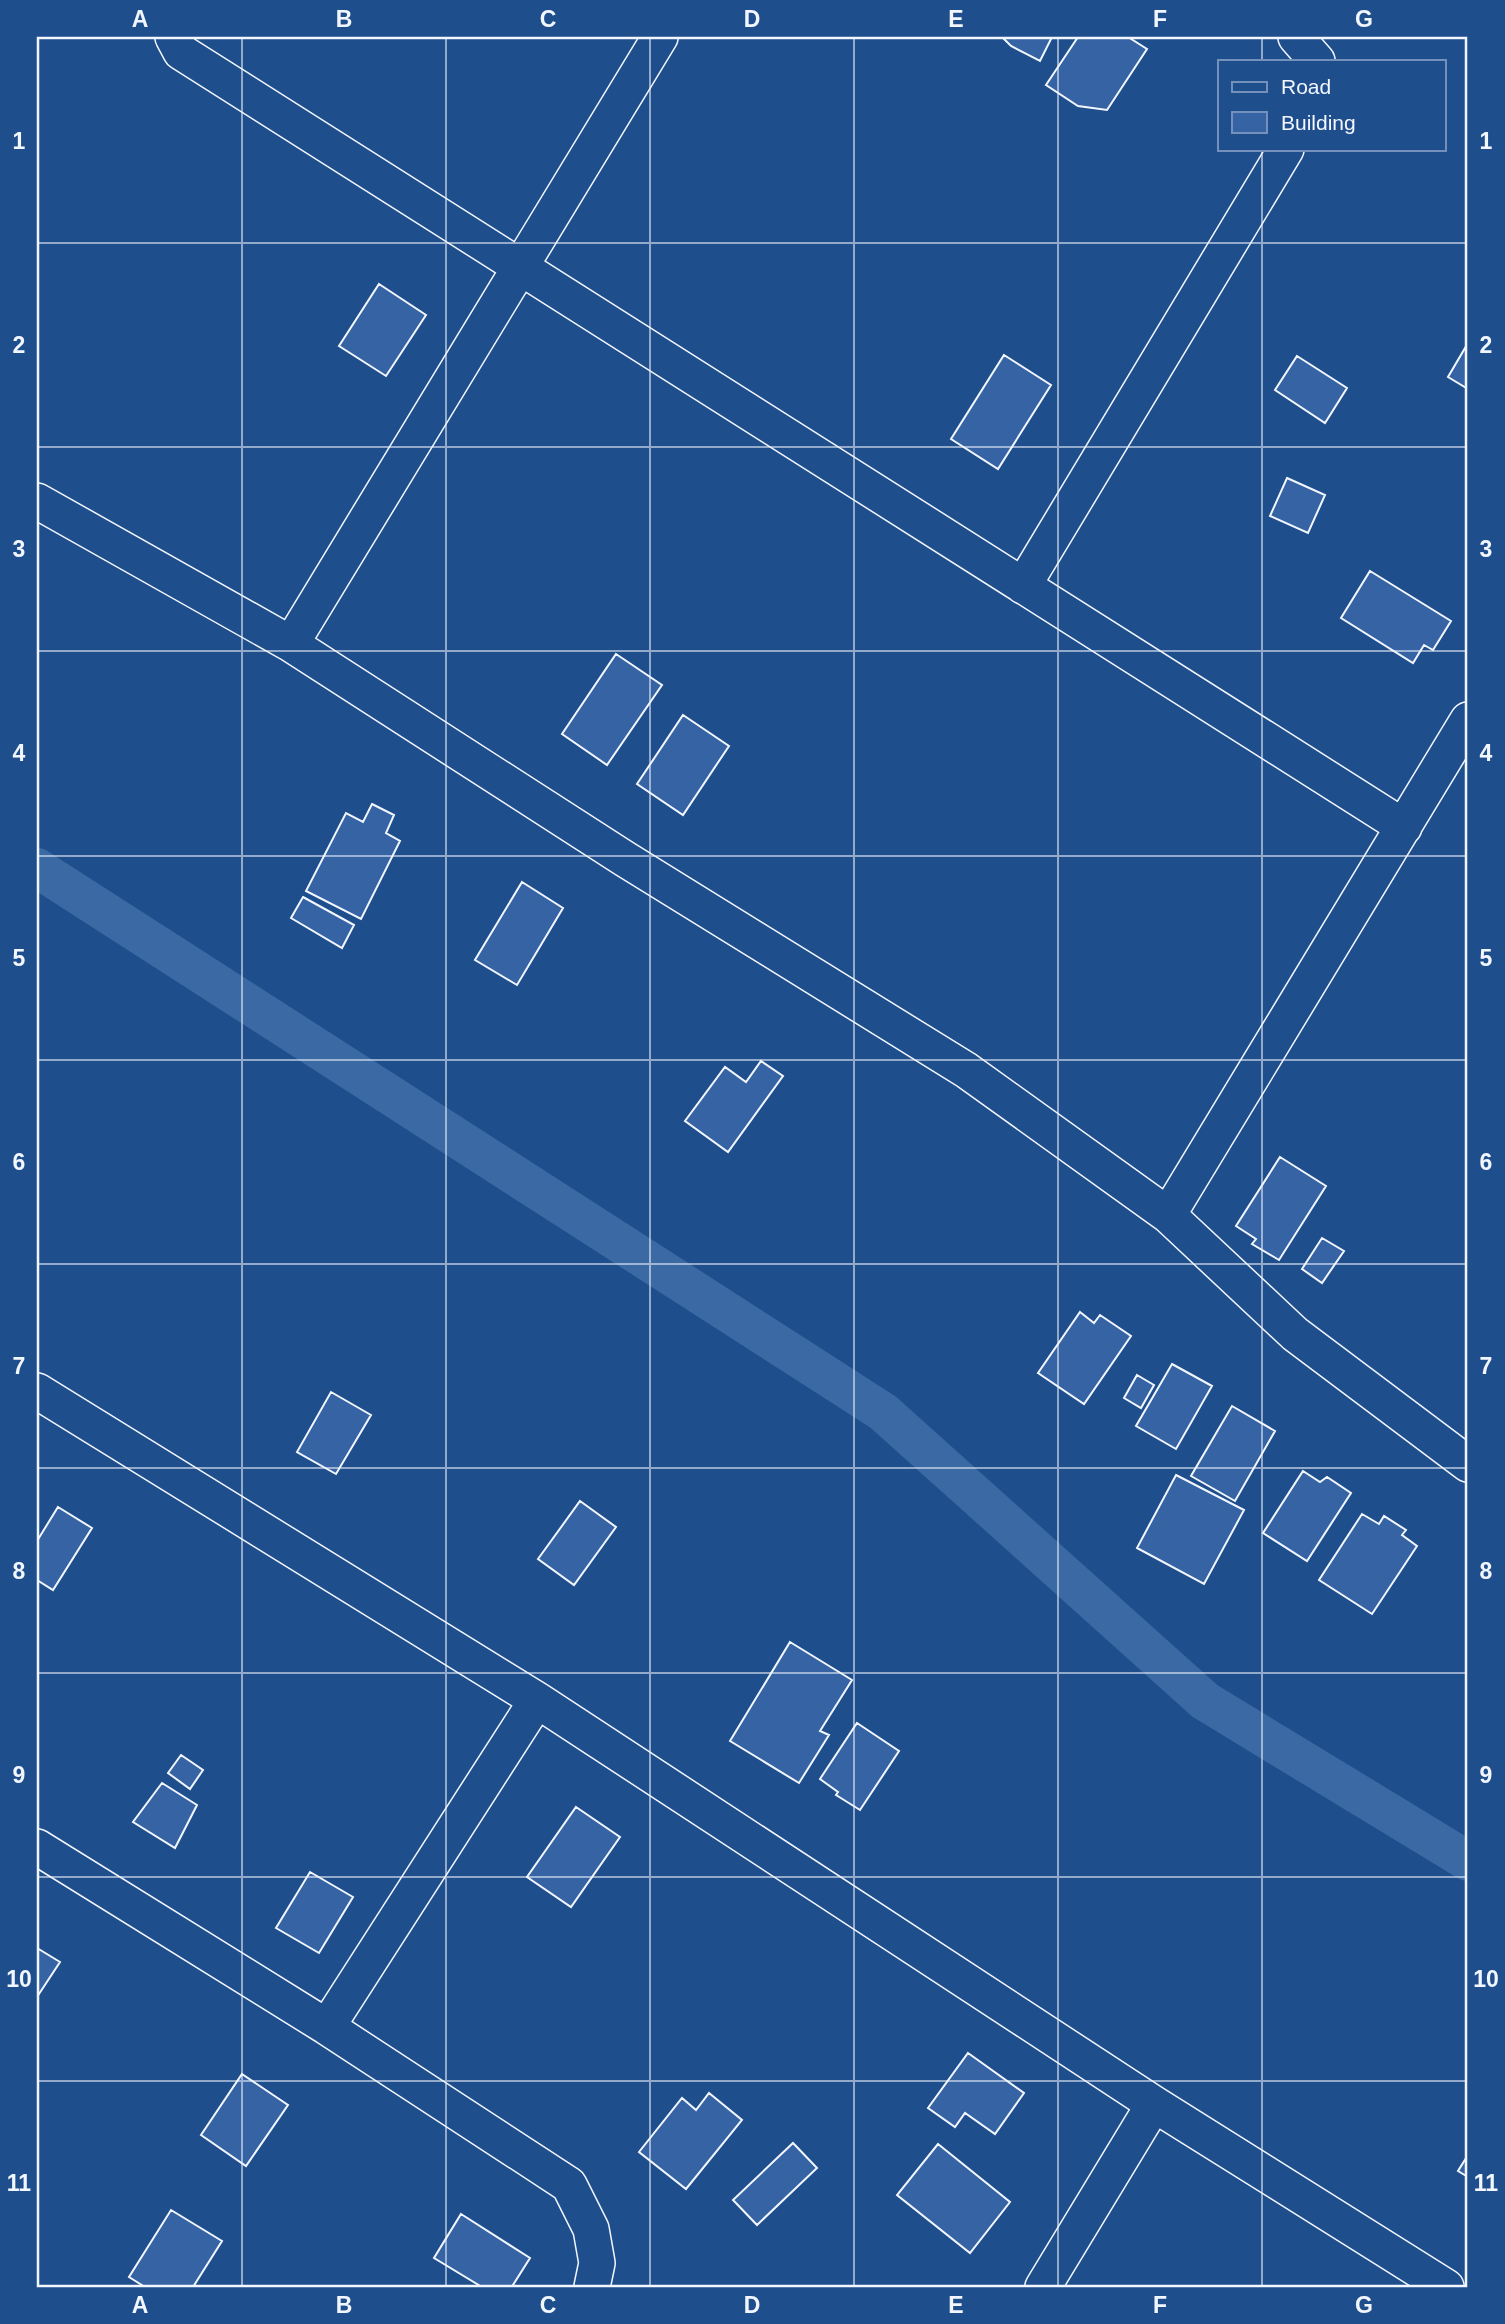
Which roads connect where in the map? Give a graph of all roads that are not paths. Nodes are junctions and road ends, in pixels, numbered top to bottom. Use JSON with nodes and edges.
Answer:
{"nodes":[{"id":1,"x":173,"y":37,"type":"edge"},
{"id":2,"x":660,"y":37,"type":"edge"},
{"id":3,"x":1296,"y":37,"type":"edge"},
{"id":4,"x":1316,"y":60,"type":"edge"},
{"id":5,"x":1285,"y":150,"type":"edge"},
{"id":6,"x":520,"y":267,"type":"junction"},
{"id":7,"x":37,"y":501,"type":"edge"},
{"id":8,"x":1023,"y":586,"type":"junction"},
{"id":9,"x":291,"y":644,"type":"junction"},
{"id":10,"x":1468,"y":720,"type":"edge"},
{"id":11,"x":1404,"y":827,"type":"junction"},
{"id":12,"x":1168,"y":1214,"type":"junction"},
{"id":13,"x":37,"y":1391,"type":"edge"},
{"id":14,"x":1468,"y":1464,"type":"edge"},
{"id":15,"x":537,"y":1700,"type":"junction"},
{"id":16,"x":37,"y":1847,"type":"edge"},
{"id":17,"x":327,"y":2027,"type":"junction"},
{"id":18,"x":1154,"y":2104,"type":"junction"},
{"id":19,"x":592,"y":2287,"type":"edge"},
{"id":20,"x":1043,"y":2287,"type":"edge"},
{"id":21,"x":1446,"y":2287,"type":"edge"}],
"edges":[{"from":1,"to":6,"type":"street"},
{"from":2,"to":6,"type":"street"},
{"from":3,"to":4,"type":"street"},
{"from":5,"to":8,"type":"street"},
{"from":6,"to":8,"type":"street"},
{"from":6,"to":9,"type":"street"},
{"from":7,"to":9,"type":"street"},
{"from":8,"to":11,"type":"street"},
{"from":9,"to":12,"type":"street"},
{"from":10,"to":11,"type":"street"},
{"from":11,"to":12,"type":"street"},
{"from":12,"to":14,"type":"street"},
{"from":13,"to":15,"type":"street"},
{"from":15,"to":17,"type":"street"},
{"from":15,"to":18,"type":"street"},
{"from":16,"to":17,"type":"street"},
{"from":17,"to":19,"type":"street"},
{"from":18,"to":20,"type":"street"},
{"from":18,"to":21,"type":"street"}]}
